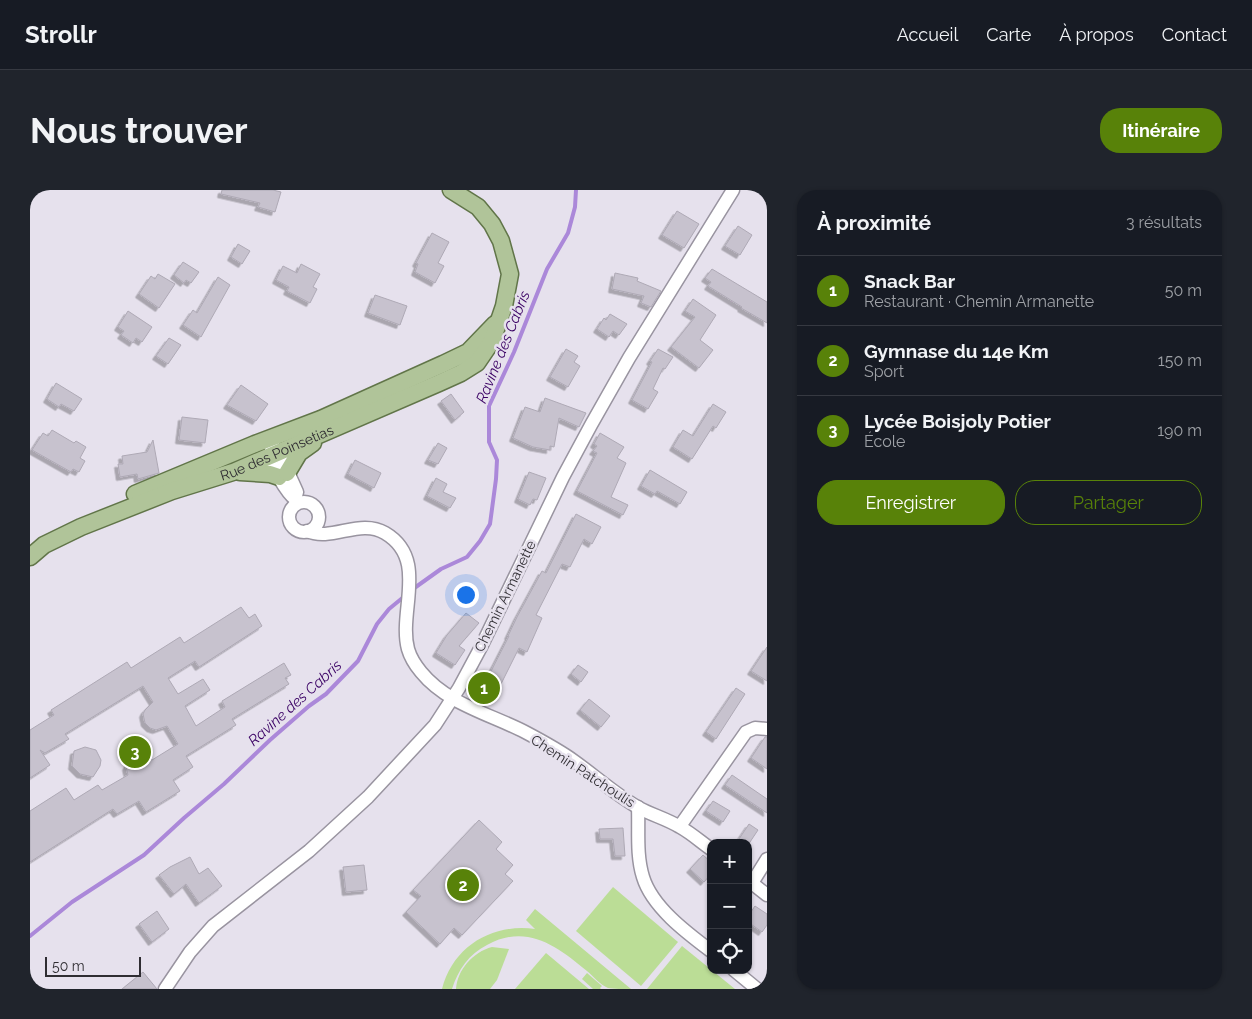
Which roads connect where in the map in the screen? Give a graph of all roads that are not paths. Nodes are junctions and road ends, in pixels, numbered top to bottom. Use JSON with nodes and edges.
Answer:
{"nodes":[{"id":1,"x":451,"y":190,"type":"edge"},
{"id":2,"x":733,"y":190,"type":"edge"},
{"id":3,"x":498,"y":321,"type":"junction"},
{"id":4,"x":321,"y":418,"type":"junction"},
{"id":5,"x":336,"y":428,"type":"junction"},
{"id":6,"x":255,"y":444,"type":"junction"},
{"id":7,"x":274,"y":452,"type":"junction"},
{"id":8,"x":233,"y":472,"type":"junction"},
{"id":9,"x":283,"y":475,"type":"junction"},
{"id":10,"x":296,"y":501,"type":"junction"},
{"id":11,"x":320,"y":516,"type":"junction"},
{"id":12,"x":347,"y":530,"type":"junction"},
{"id":13,"x":307,"y":531,"type":"junction"},
{"id":14,"x":30,"y":542,"type":"edge"},
{"id":15,"x":30,"y":557,"type":"edge"},
{"id":16,"x":452,"y":698,"type":"junction"},
{"id":17,"x":767,"y":729,"type":"edge"},
{"id":18,"x":638,"y":807,"type":"junction"},
{"id":19,"x":680,"y":826,"type":"junction"},
{"id":20,"x":707,"y":846,"type":"edge"},
{"id":21,"x":767,"y":859,"type":"edge"},
{"id":22,"x":752,"y":878,"type":"edge"},
{"id":23,"x":752,"y":883,"type":"edge"},
{"id":24,"x":767,"y":894,"type":"edge"},
{"id":25,"x":707,"y":949,"type":"edge"},
{"id":26,"x":739,"y":974,"type":"edge"},
{"id":27,"x":165,"y":989,"type":"edge"},
{"id":28,"x":757,"y":989,"type":"edge"}],
"edges":[{"from":1,"to":3,"type":"main road","name":"Rue des Poinsetias"},
{"from":2,"to":16,"type":"street","name":"Chemin Armanette"},
{"from":3,"to":4,"type":"main road","name":"Rue des Poinsetias"},
{"from":3,"to":5,"type":"main road","name":"Rue des Poinsetias"},
{"from":4,"to":6,"type":"main road","name":"Rue des Poinsetias"},
{"from":4,"to":7,"type":"street"},
{"from":5,"to":7,"type":"main road","name":"Rue des Poinsetias"},
{"from":5,"to":9,"type":"main road"},
{"from":6,"to":7,"type":"street"},
{"from":6,"to":14,"type":"main road","name":"Rue des Poinsetias"},
{"from":7,"to":8,"type":"main road","name":"Rue des Poinsetias"},
{"from":7,"to":9,"type":"street"},
{"from":8,"to":9,"type":"main road"},
{"from":8,"to":15,"type":"main road","name":"Rue des Poinsetias"},
{"from":9,"to":10,"type":"street"},
{"from":10,"to":11,"type":"street"},
{"from":10,"to":13,"type":"street"},
{"from":11,"to":12,"type":"street"},
{"from":11,"to":13,"type":"street"},
{"from":12,"to":13,"type":"street"},
{"from":12,"to":16,"type":"street","name":"Chemin Patchoulis"},
{"from":16,"to":18,"type":"street","name":"Chemin Patchoulis"},
{"from":16,"to":27,"type":"street","name":"Chemin Armanette"},
{"from":17,"to":19,"type":"street"},
{"from":18,"to":19,"type":"street","name":"Chemin Patchoulis"},
{"from":18,"to":25,"type":"street"},
{"from":19,"to":20,"type":"street","name":"Chemin Patchoulis"},
{"from":21,"to":22,"type":"street"},
{"from":23,"to":24,"type":"street"},
{"from":26,"to":28,"type":"street"}]}
